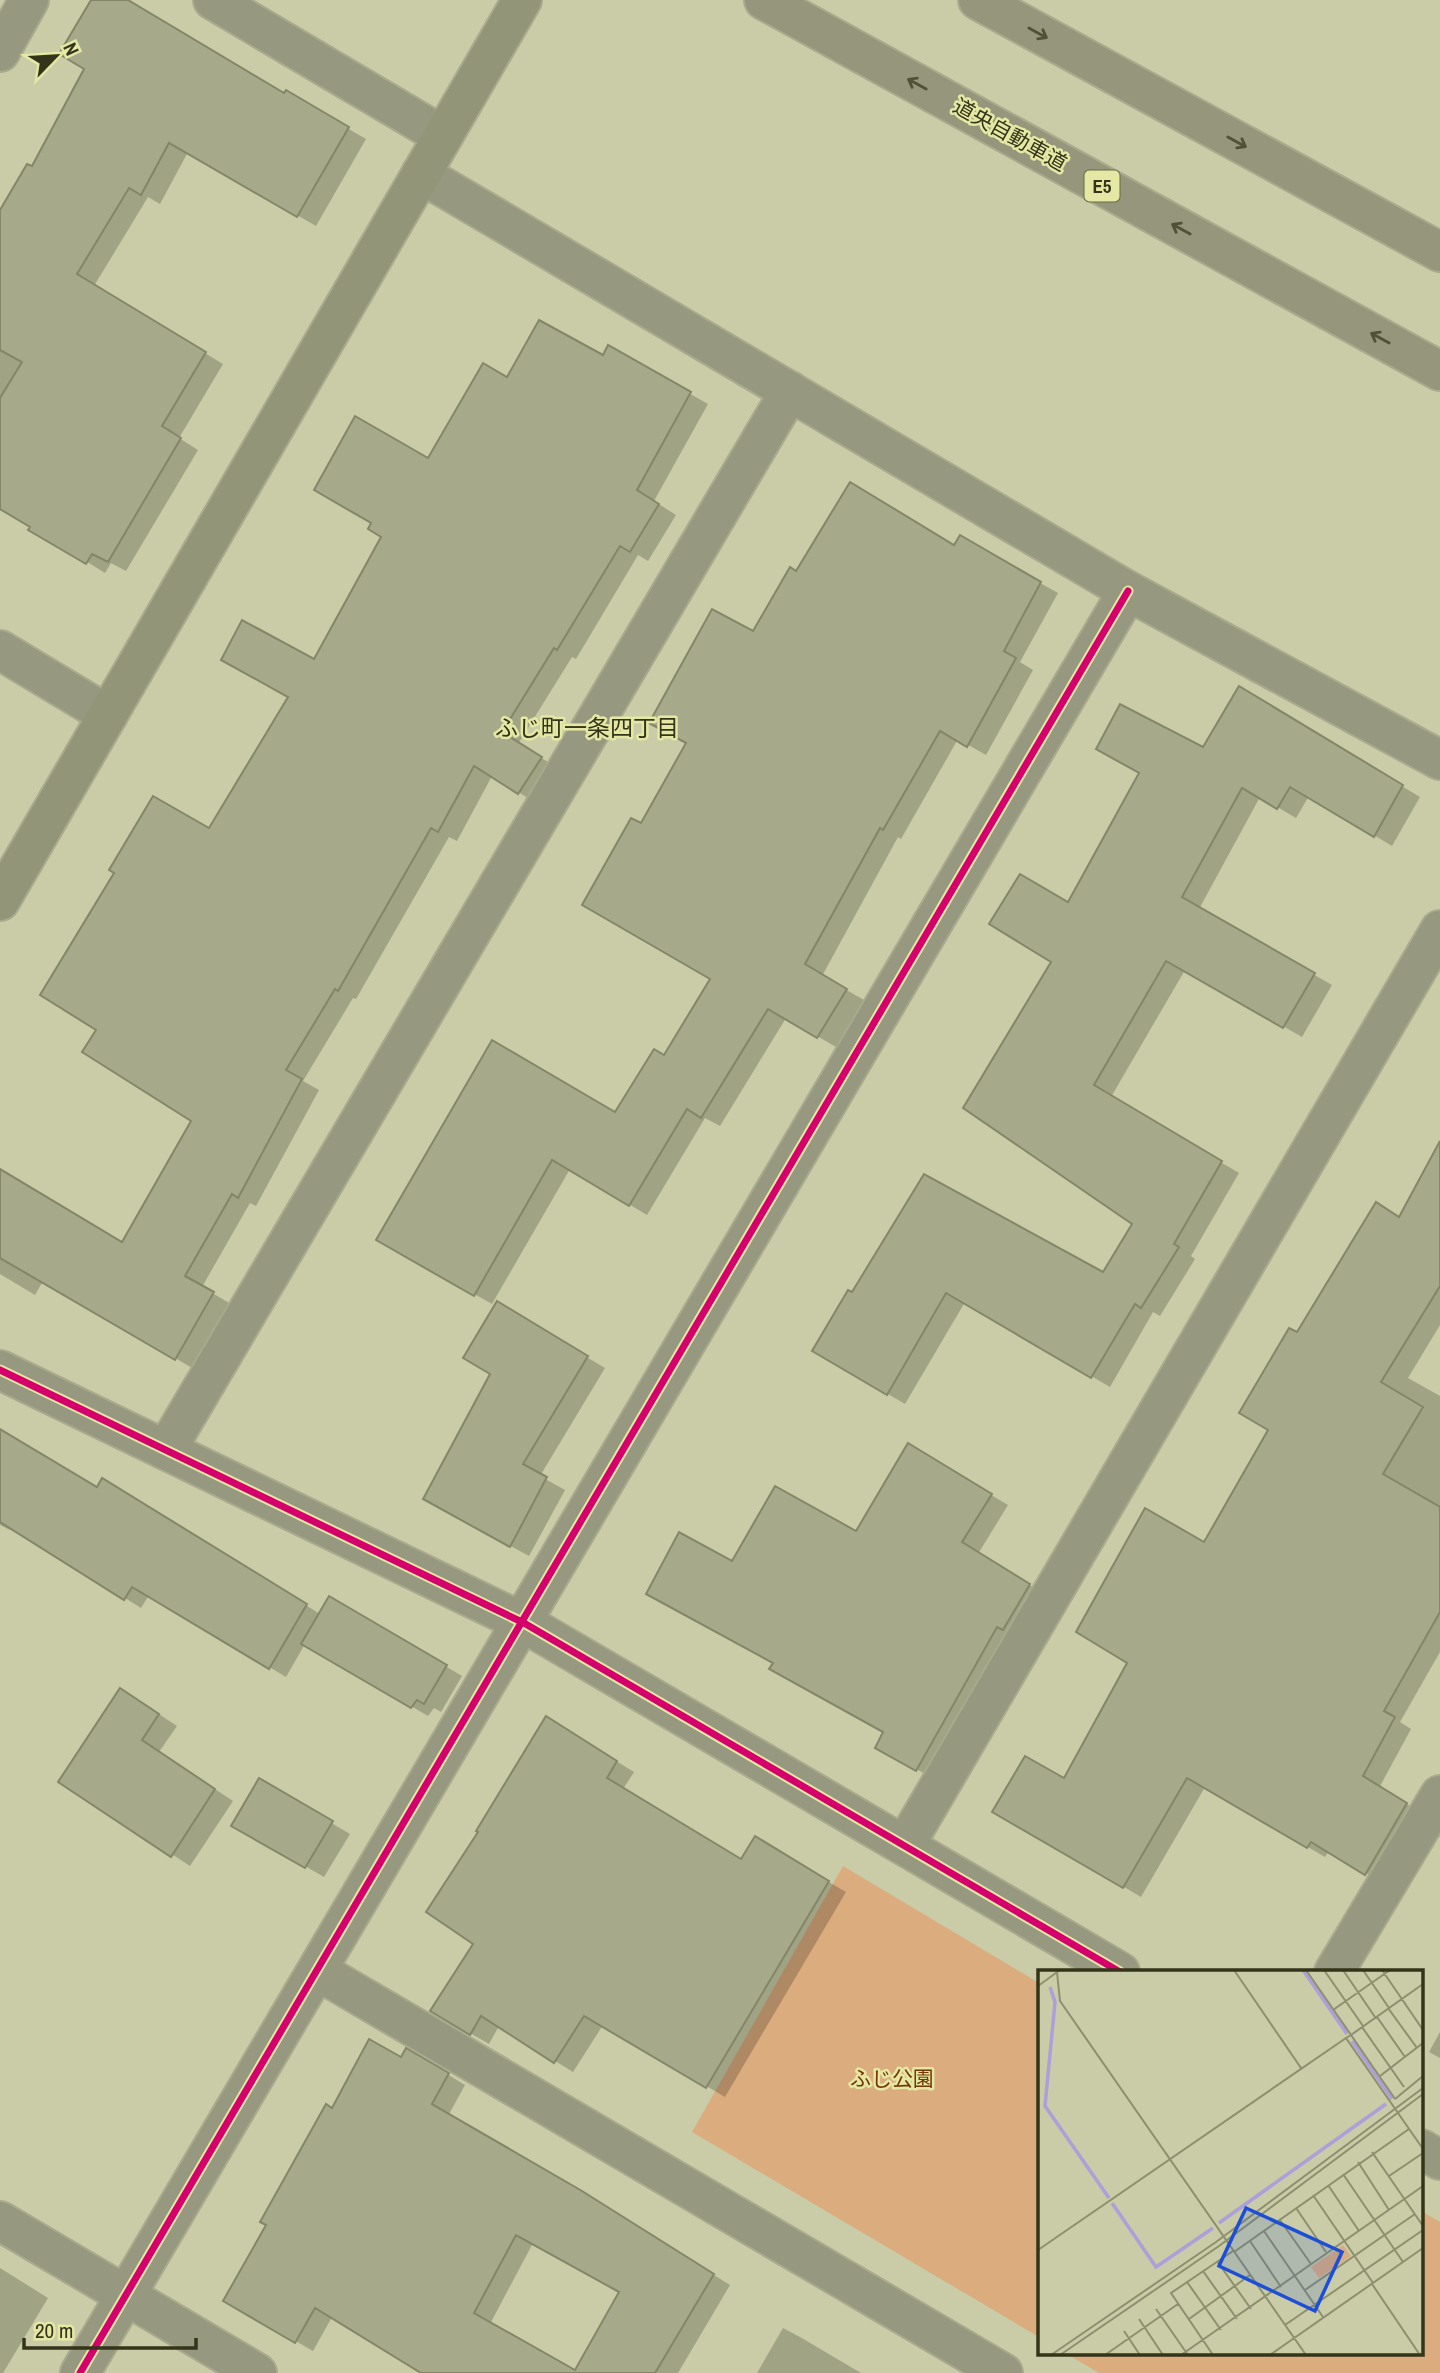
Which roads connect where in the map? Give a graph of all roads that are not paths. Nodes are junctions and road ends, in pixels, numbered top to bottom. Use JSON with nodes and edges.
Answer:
{"nodes":[{"id":1,"x":29,"y":0,"type":"edge"},
{"id":2,"x":213,"y":0,"type":"edge"},
{"id":3,"x":522,"y":0,"type":"edge"},
{"id":4,"x":764,"y":0,"type":"edge"},
{"id":5,"x":978,"y":0,"type":"edge"},
{"id":6,"x":0,"y":52,"type":"edge"},
{"id":7,"x":443,"y":136,"type":"junction"},
{"id":8,"x":421,"y":174,"type":"junction"},
{"id":9,"x":1440,"y":252,"type":"edge"},
{"id":10,"x":1440,"y":371,"type":"edge"},
{"id":11,"x":790,"y":391,"type":"junction"},
{"id":12,"x":1128,"y":591,"type":"junction"},
{"id":13,"x":0,"y":650,"type":"edge"},
{"id":14,"x":108,"y":715,"type":"junction"},
{"id":15,"x":1440,"y":760,"type":"edge"},
{"id":16,"x":0,"y":901,"type":"edge"},
{"id":17,"x":1440,"y":930,"type":"edge"},
{"id":18,"x":0,"y":1370,"type":"edge"},
{"id":19,"x":166,"y":1450,"type":"junction"},
{"id":20,"x":524,"y":1623,"type":"junction"},
{"id":21,"x":1440,"y":1795,"type":"edge"},
{"id":22,"x":905,"y":1845,"type":"junction"},
{"id":23,"x":1117,"y":1970,"type":"edge"},
{"id":24,"x":1335,"y":1970,"type":"edge"},
{"id":25,"x":318,"y":1971,"type":"junction"},
{"id":26,"x":1422,"y":2150,"type":"edge"},
{"id":27,"x":1440,"y":2160,"type":"edge"},
{"id":28,"x":0,"y":2221,"type":"edge"},
{"id":29,"x":127,"y":2296,"type":"junction"},
{"id":30,"x":80,"y":2373,"type":"edge"},
{"id":31,"x":257,"y":2373,"type":"edge"},
{"id":32,"x":1003,"y":2373,"type":"edge"}],
"edges":[{"from":1,"to":6,"type":"street"},
{"from":2,"to":7,"type":"street"},
{"from":3,"to":7,"type":"street"},
{"from":10,"to":4,"type":"highway","name":"道央自動車道","number":"E5","one_way":true},
{"from":5,"to":9,"type":"highway","one_way":true},
{"from":7,"to":8,"type":"street"},
{"from":8,"to":11,"type":"street"},
{"from":8,"to":14,"type":"street"},
{"from":11,"to":12,"type":"street"},
{"from":11,"to":19,"type":"street"},
{"from":12,"to":15,"type":"street"},
{"from":12,"to":20,"type":"street"},
{"from":13,"to":14,"type":"street"},
{"from":14,"to":16,"type":"street"},
{"from":17,"to":22,"type":"street"},
{"from":18,"to":19,"type":"street"},
{"from":19,"to":20,"type":"street"},
{"from":20,"to":22,"type":"street"},
{"from":20,"to":25,"type":"street"},
{"from":21,"to":24,"type":"street"},
{"from":22,"to":23,"type":"street"},
{"from":25,"to":29,"type":"street"},
{"from":25,"to":32,"type":"street"},
{"from":26,"to":27,"type":"street"},
{"from":28,"to":29,"type":"street"},
{"from":29,"to":30,"type":"street"},
{"from":29,"to":31,"type":"street"}]}
